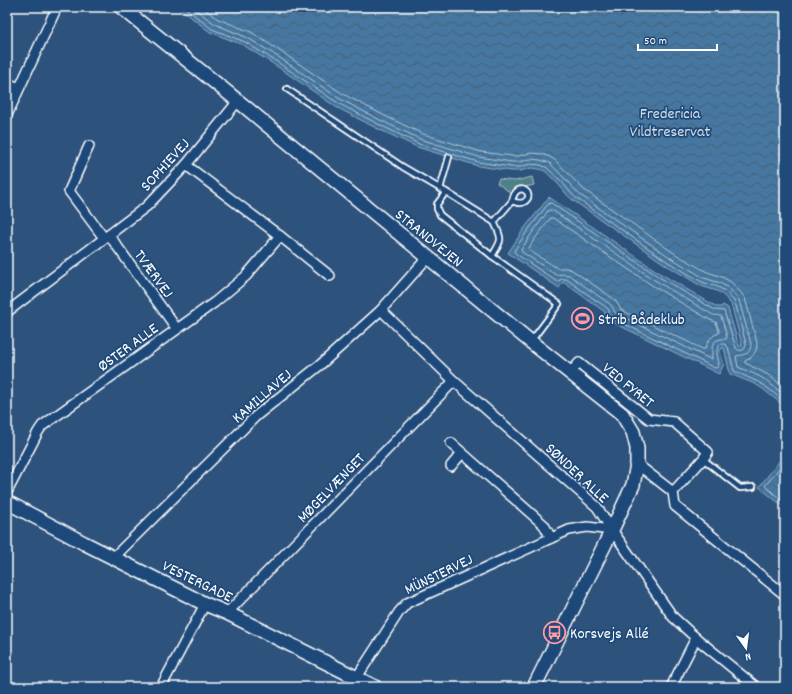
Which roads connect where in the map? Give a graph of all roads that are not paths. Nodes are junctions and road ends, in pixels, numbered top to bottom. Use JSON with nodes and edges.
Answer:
{"nodes":[{"id":1,"x":57,"y":7,"type":"edge"},
{"id":2,"x":121,"y":7,"type":"edge"},
{"id":3,"x":7,"y":83,"type":"edge"},
{"id":4,"x":19,"y":88,"type":"junction"},
{"id":5,"x":287,"y":89,"type":"dead end"},
{"id":6,"x":238,"y":101,"type":"junction"},
{"id":7,"x":7,"y":115,"type":"edge"},
{"id":8,"x":89,"y":146,"type":"dead end"},
{"id":9,"x":449,"y":158,"type":"dead end"},
{"id":10,"x":186,"y":165,"type":"junction"},
{"id":11,"x":440,"y":189,"type":"junction"},
{"id":12,"x":446,"y":192,"type":"junction"},
{"id":13,"x":512,"y":202,"type":"dead end"},
{"id":14,"x":494,"y":222,"type":"junction"},
{"id":15,"x":280,"y":236,"type":"junction"},
{"id":16,"x":106,"y":237,"type":"junction"},
{"id":17,"x":492,"y":256,"type":"junction"},
{"id":18,"x":428,"y":257,"type":"junction"},
{"id":19,"x":330,"y":276,"type":"dead end"},
{"id":20,"x":381,"y":310,"type":"junction"},
{"id":21,"x":7,"y":312,"type":"edge"},
{"id":22,"x":177,"y":329,"type":"junction"},
{"id":23,"x":531,"y":342,"type":"junction"},
{"id":24,"x":570,"y":373,"type":"junction"},
{"id":25,"x":454,"y":381,"type":"junction"},
{"id":26,"x":451,"y":443,"type":"dead end"},
{"id":27,"x":462,"y":453,"type":"junction"},
{"id":28,"x":703,"y":459,"type":"junction"},
{"id":29,"x":637,"y":464,"type":"junction"},
{"id":30,"x":451,"y":466,"type":"dead end"},
{"id":31,"x":753,"y":486,"type":"dead end"},
{"id":32,"x":7,"y":492,"type":"edge"},
{"id":33,"x":673,"y":492,"type":"junction"},
{"id":34,"x":7,"y":502,"type":"edge"},
{"id":35,"x":612,"y":530,"type":"junction"},
{"id":36,"x":551,"y":538,"type":"junction"},
{"id":37,"x":113,"y":558,"type":"junction"},
{"id":38,"x":785,"y":595,"type":"edge"},
{"id":39,"x":205,"y":604,"type":"junction"},
{"id":40,"x":227,"y":613,"type":"junction"},
{"id":41,"x":696,"y":638,"type":"junction"},
{"id":42,"x":354,"y":682,"type":"edge"},
{"id":43,"x":7,"y":685,"type":"edge"},
{"id":44,"x":11,"y":687,"type":"edge"},
{"id":45,"x":162,"y":687,"type":"edge"},
{"id":46,"x":375,"y":687,"type":"edge"},
{"id":47,"x":534,"y":687,"type":"edge"},
{"id":48,"x":671,"y":687,"type":"edge"},
{"id":49,"x":756,"y":687,"type":"edge"}],
"edges":[{"from":1,"to":4,"type":"street"},
{"from":2,"to":6,"type":"street","name":"STRANDVEJEN"},
{"from":3,"to":4,"type":"street"},
{"from":4,"to":7,"type":"street"},
{"from":5,"to":11,"type":"lane"},
{"from":6,"to":10,"type":"street","name":"SOPHIEVEJ"},
{"from":6,"to":18,"type":"street","name":"STRANDVEJEN"},
{"from":8,"to":16,"type":"street"},
{"from":9,"to":11,"type":"lane"},
{"from":10,"to":15,"type":"street"},
{"from":10,"to":16,"type":"street","name":"SOPHIEVEJ"},
{"from":11,"to":12,"type":"lane"},
{"from":12,"to":14,"type":"lane"},
{"from":12,"to":17,"type":"lane"},
{"from":13,"to":14,"type":"lane"},
{"from":14,"to":17,"type":"lane"},
{"from":15,"to":19,"type":"street"},
{"from":15,"to":22,"type":"street","name":"ØSTER ALLE"},
{"from":16,"to":21,"type":"street","name":"SOPHIEVEJ"},
{"from":16,"to":22,"type":"street","name":"TVÆRVEJ"},
{"from":17,"to":23,"type":"lane"},
{"from":18,"to":20,"type":"street","name":"KAMILLAVEJ"},
{"from":18,"to":23,"type":"street","name":"STRANDVEJEN"},
{"from":20,"to":25,"type":"street","name":"SØNDER ALLE"},
{"from":20,"to":37,"type":"street","name":"KAMILLAVEJ"},
{"from":22,"to":32,"type":"street","name":"ØSTER ALLE"},
{"from":23,"to":24,"type":"street","name":"STRANDVEJEN"},
{"from":24,"to":28,"type":"street","name":"VED FYRET"},
{"from":24,"to":29,"type":"street","name":"STRANDVEJEN"},
{"from":25,"to":35,"type":"street","name":"SØNDER ALLE"},
{"from":25,"to":40,"type":"street","name":"MØGELVÆNGET"},
{"from":26,"to":27,"type":"street"},
{"from":27,"to":30,"type":"street"},
{"from":27,"to":36,"type":"street"},
{"from":28,"to":31,"type":"lane"},
{"from":28,"to":33,"type":"street"},
{"from":29,"to":33,"type":"street"},
{"from":29,"to":35,"type":"street","name":"STRANDVEJEN"},
{"from":33,"to":38,"type":"street"},
{"from":34,"to":37,"type":"street","name":"VESTERGADE"},
{"from":35,"to":36,"type":"street","name":"MÜNSTERVEJ"},
{"from":35,"to":41,"type":"street","name":"SØNDER ALLE"},
{"from":35,"to":47,"type":"street","name":"STRANDVEJEN"},
{"from":36,"to":42,"type":"street","name":"MÜNSTERVEJ"},
{"from":37,"to":39,"type":"street","name":"VESTERGADE"},
{"from":39,"to":40,"type":"street","name":"VESTERGADE"},
{"from":39,"to":45,"type":"street"},
{"from":40,"to":42,"type":"street","name":"VESTERGADE"},
{"from":41,"to":48,"type":"street"},
{"from":41,"to":49,"type":"street","name":"SØNDER ALLE"},
{"from":42,"to":46,"type":"street","name":"VESTERGADE"},
{"from":43,"to":44,"type":"street"}]}
